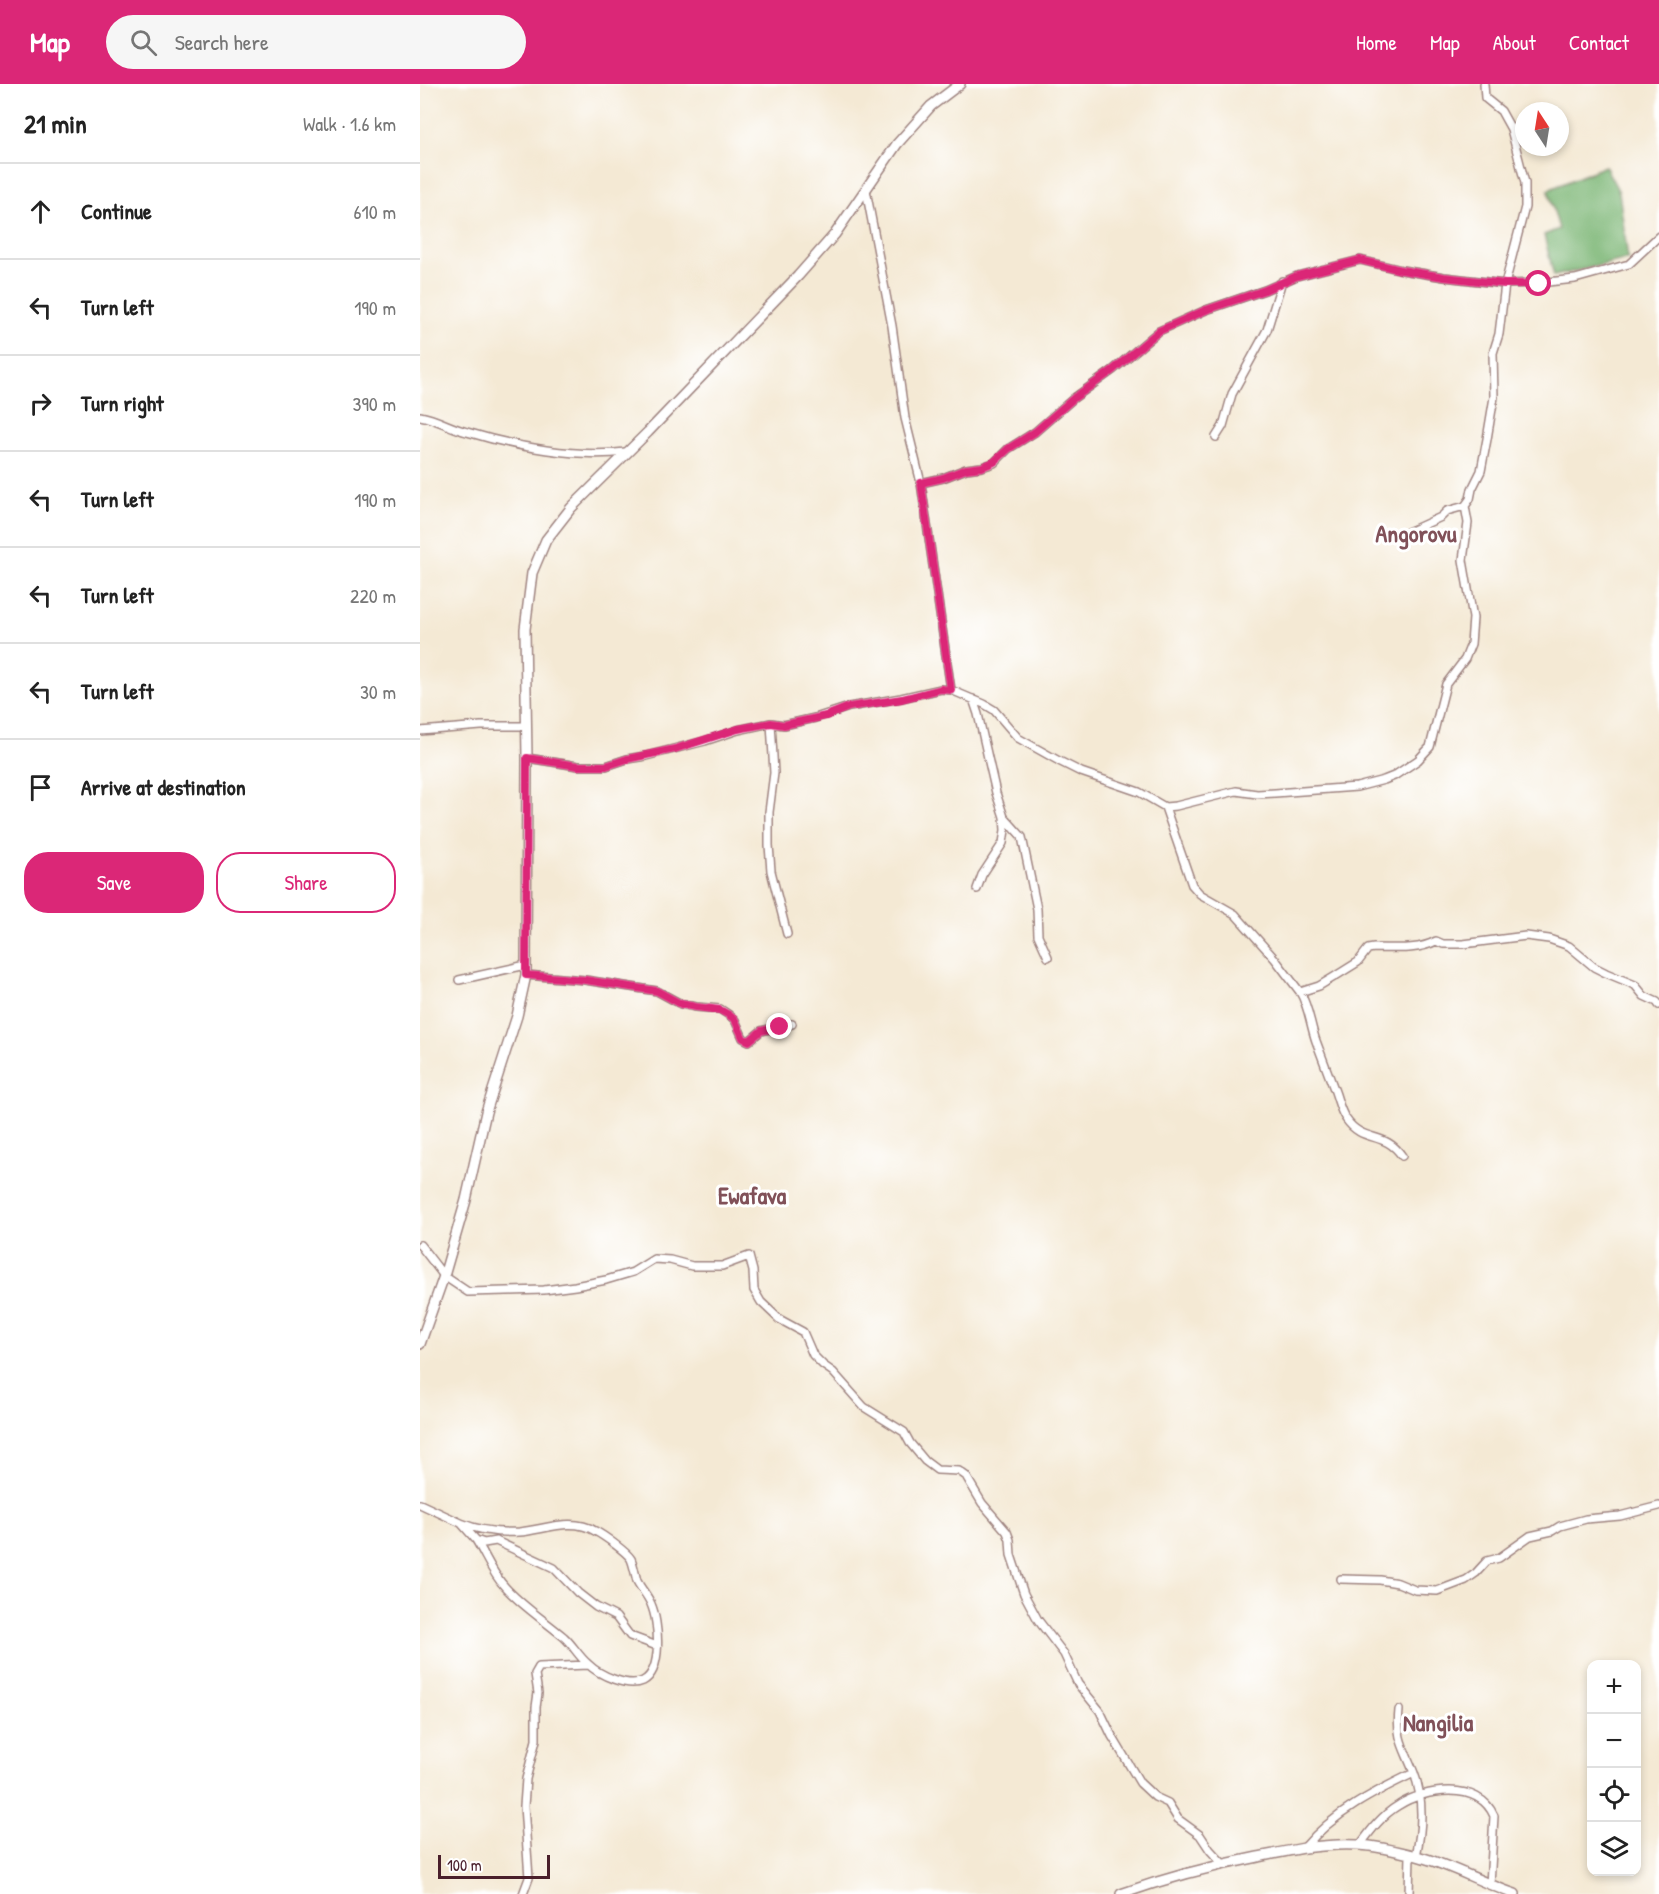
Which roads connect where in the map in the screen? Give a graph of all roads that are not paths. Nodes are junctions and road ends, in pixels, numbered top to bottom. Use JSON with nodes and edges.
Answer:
{"nodes":[{"id":1,"x":960,"y":84,"type":"edge"},
{"id":2,"x":1484,"y":84,"type":"edge"},
{"id":3,"x":866,"y":190,"type":"junction"},
{"id":4,"x":1659,"y":236,"type":"edge"},
{"id":5,"x":1282,"y":281,"type":"junction"},
{"id":6,"x":1505,"y":284,"type":"junction"},
{"id":7,"x":420,"y":416,"type":"edge"},
{"id":8,"x":1216,"y":437,"type":"dead end"},
{"id":9,"x":626,"y":452,"type":"junction"},
{"id":10,"x":921,"y":483,"type":"junction"},
{"id":11,"x":1465,"y":506,"type":"junction"},
{"id":12,"x":1408,"y":532,"type":"dead end"},
{"id":13,"x":951,"y":690,"type":"junction"},
{"id":14,"x":973,"y":699,"type":"junction"},
{"id":15,"x":771,"y":723,"type":"junction"},
{"id":16,"x":526,"y":726,"type":"junction"},
{"id":17,"x":420,"y":731,"type":"edge"},
{"id":18,"x":527,"y":758,"type":"junction"},
{"id":19,"x":1165,"y":807,"type":"junction"},
{"id":20,"x":1004,"y":817,"type":"junction"},
{"id":21,"x":977,"y":889,"type":"dead end"},
{"id":22,"x":788,"y":934,"type":"dead end"},
{"id":23,"x":1048,"y":957,"type":"dead end"},
{"id":24,"x":526,"y":965,"type":"junction"},
{"id":25,"x":526,"y":975,"type":"junction"},
{"id":26,"x":459,"y":980,"type":"dead end"},
{"id":27,"x":1300,"y":992,"type":"junction"},
{"id":28,"x":1659,"y":1005,"type":"edge"},
{"id":29,"x":792,"y":1024,"type":"dead end"},
{"id":30,"x":1402,"y":1156,"type":"dead end"},
{"id":31,"x":420,"y":1245,"type":"edge"},
{"id":32,"x":444,"y":1276,"type":"junction"},
{"id":33,"x":420,"y":1344,"type":"edge"},
{"id":34,"x":420,"y":1504,"type":"edge"},
{"id":35,"x":1659,"y":1506,"type":"edge"},
{"id":36,"x":461,"y":1523,"type":"junction"},
{"id":37,"x":476,"y":1540,"type":"junction"},
{"id":38,"x":1341,"y":1579,"type":"dead end"},
{"id":39,"x":657,"y":1646,"type":"junction"},
{"id":40,"x":588,"y":1665,"type":"junction"},
{"id":41,"x":1399,"y":1710,"type":"dead end"},
{"id":42,"x":1414,"y":1773,"type":"junction"},
{"id":43,"x":1420,"y":1795,"type":"junction"},
{"id":44,"x":1360,"y":1845,"type":"junction"},
{"id":45,"x":1305,"y":1847,"type":"junction"},
{"id":46,"x":1413,"y":1855,"type":"junction"},
{"id":47,"x":1223,"y":1864,"type":"junction"},
{"id":48,"x":1491,"y":1885,"type":"junction"},
{"id":49,"x":1127,"y":1893,"type":"edge"},
{"id":50,"x":523,"y":1894,"type":"edge"},
{"id":51,"x":1409,"y":1894,"type":"edge"},
{"id":52,"x":1515,"y":1894,"type":"edge"}],
"edges":[{"from":1,"to":3,"type":"street"},
{"from":2,"to":6,"type":"street"},
{"from":3,"to":9,"type":"street"},
{"from":3,"to":10,"type":"street"},
{"from":4,"to":6,"type":"street"},
{"from":5,"to":6,"type":"street"},
{"from":5,"to":8,"type":"street"},
{"from":5,"to":10,"type":"street"},
{"from":6,"to":11,"type":"street"},
{"from":7,"to":9,"type":"street"},
{"from":9,"to":16,"type":"street"},
{"from":10,"to":13,"type":"street"},
{"from":11,"to":12,"type":"street"},
{"from":11,"to":19,"type":"street"},
{"from":13,"to":14,"type":"street"},
{"from":13,"to":15,"type":"street"},
{"from":14,"to":19,"type":"street"},
{"from":14,"to":20,"type":"street"},
{"from":15,"to":18,"type":"street"},
{"from":15,"to":22,"type":"street"},
{"from":16,"to":17,"type":"street"},
{"from":16,"to":18,"type":"street"},
{"from":18,"to":24,"type":"street"},
{"from":19,"to":27,"type":"street"},
{"from":20,"to":21,"type":"street"},
{"from":20,"to":23,"type":"street"},
{"from":24,"to":25,"type":"street"},
{"from":24,"to":26,"type":"street"},
{"from":25,"to":29,"type":"street"},
{"from":25,"to":32,"type":"street"},
{"from":27,"to":28,"type":"street"},
{"from":27,"to":30,"type":"street"},
{"from":31,"to":32,"type":"street"},
{"from":32,"to":33,"type":"street"},
{"from":32,"to":47,"type":"street"},
{"from":34,"to":36,"type":"street"},
{"from":35,"to":38,"type":"street"},
{"from":36,"to":37,"type":"street"},
{"from":36,"to":39,"type":"street"},
{"from":37,"to":39,"type":"street"},
{"from":37,"to":40,"type":"street"},
{"from":39,"to":40,"type":"street"},
{"from":40,"to":50,"type":"street"},
{"from":41,"to":42,"type":"street"},
{"from":42,"to":43,"type":"street"},
{"from":42,"to":45,"type":"street"},
{"from":43,"to":44,"type":"street"},
{"from":43,"to":46,"type":"street"},
{"from":43,"to":48,"type":"street"},
{"from":44,"to":45,"type":"street"},
{"from":44,"to":46,"type":"street"},
{"from":45,"to":47,"type":"street"},
{"from":46,"to":48,"type":"street"},
{"from":46,"to":51,"type":"street"},
{"from":47,"to":49,"type":"street"},
{"from":48,"to":52,"type":"street"}]}
